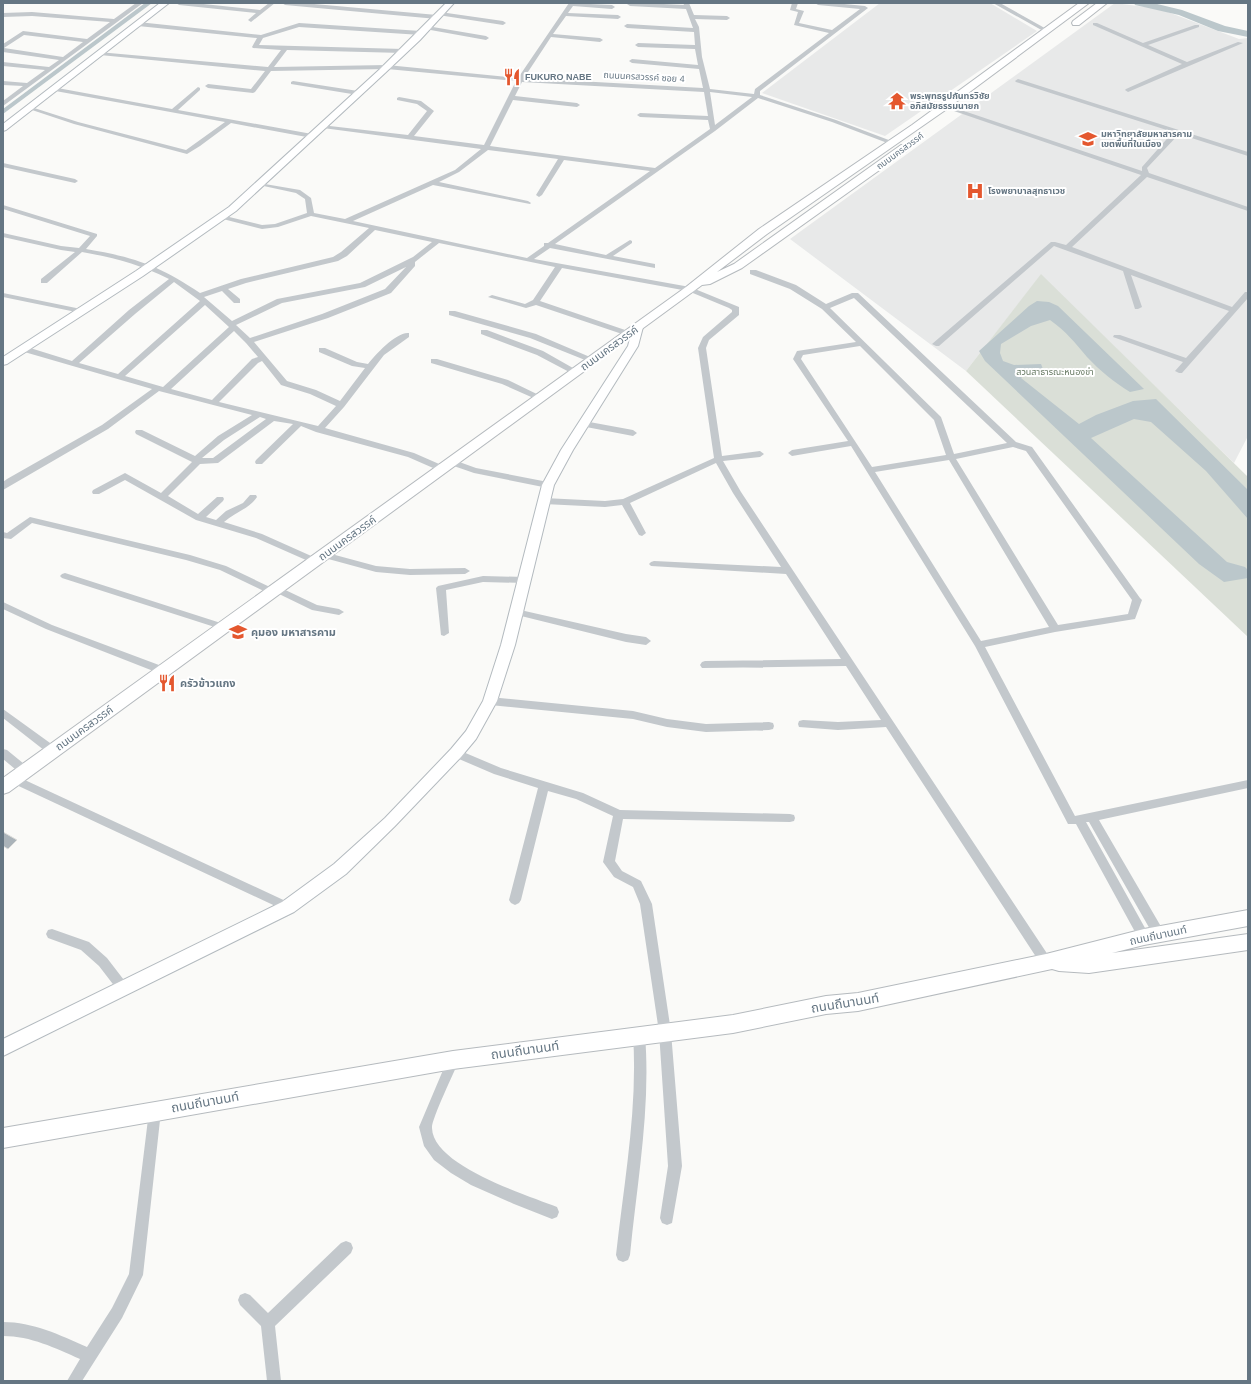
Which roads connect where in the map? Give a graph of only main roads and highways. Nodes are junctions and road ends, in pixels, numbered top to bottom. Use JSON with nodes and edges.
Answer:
{"nodes":[{"id":1,"x":1085,"y":3,"type":"edge"},
{"id":2,"x":1103,"y":3,"type":"edge"},
{"id":3,"x":1066,"y":30,"type":"dead end"},
{"id":4,"x":1024,"y":48,"type":"junction"},
{"id":5,"x":719,"y":264,"type":"junction"},
{"id":6,"x":732,"y":270,"type":"junction"},
{"id":7,"x":690,"y":289,"type":"junction"},
{"id":8,"x":14,"y":779,"type":"edge"},
{"id":9,"x":1248,"y":918,"type":"edge"},
{"id":10,"x":1182,"y":929,"type":"junction"},
{"id":11,"x":1248,"y":942,"type":"edge"},
{"id":12,"x":1194,"y":950,"type":"junction"},
{"id":13,"x":1046,"y":962,"type":"junction"},
{"id":14,"x":3,"y":1138,"type":"edge"}],
"edges":[{"from":1,"to":4,"type":"main road","name":"ถนนนครสวรรค์"},
{"from":2,"to":3,"type":"main road"},
{"from":4,"to":5,"type":"main road","name":"ถนนนครสวรรค์"},
{"from":4,"to":6,"type":"main road","name":"ถนนนครสวรรค์"},
{"from":5,"to":6,"type":"main road"},
{"from":5,"to":7,"type":"main road","name":"ถนนนครสวรรค์"},
{"from":6,"to":7,"type":"main road","name":"ถนนนครสวรรค์"},
{"from":7,"to":8,"type":"main road","name":"ถนนนครสวรรค์"},
{"from":9,"to":10,"type":"main road","name":"ถนนถีนานนท์"},
{"from":10,"to":12,"type":"main road"},
{"from":10,"to":13,"type":"main road","name":"ถนนถีนานนท์"},
{"from":11,"to":12,"type":"main road","name":"ถนนถีนานนท์"},
{"from":12,"to":13,"type":"main road","name":"ถนนถีนานนท์"},
{"from":13,"to":14,"type":"main road","name":"ถนนถีนานนท์"}]}
